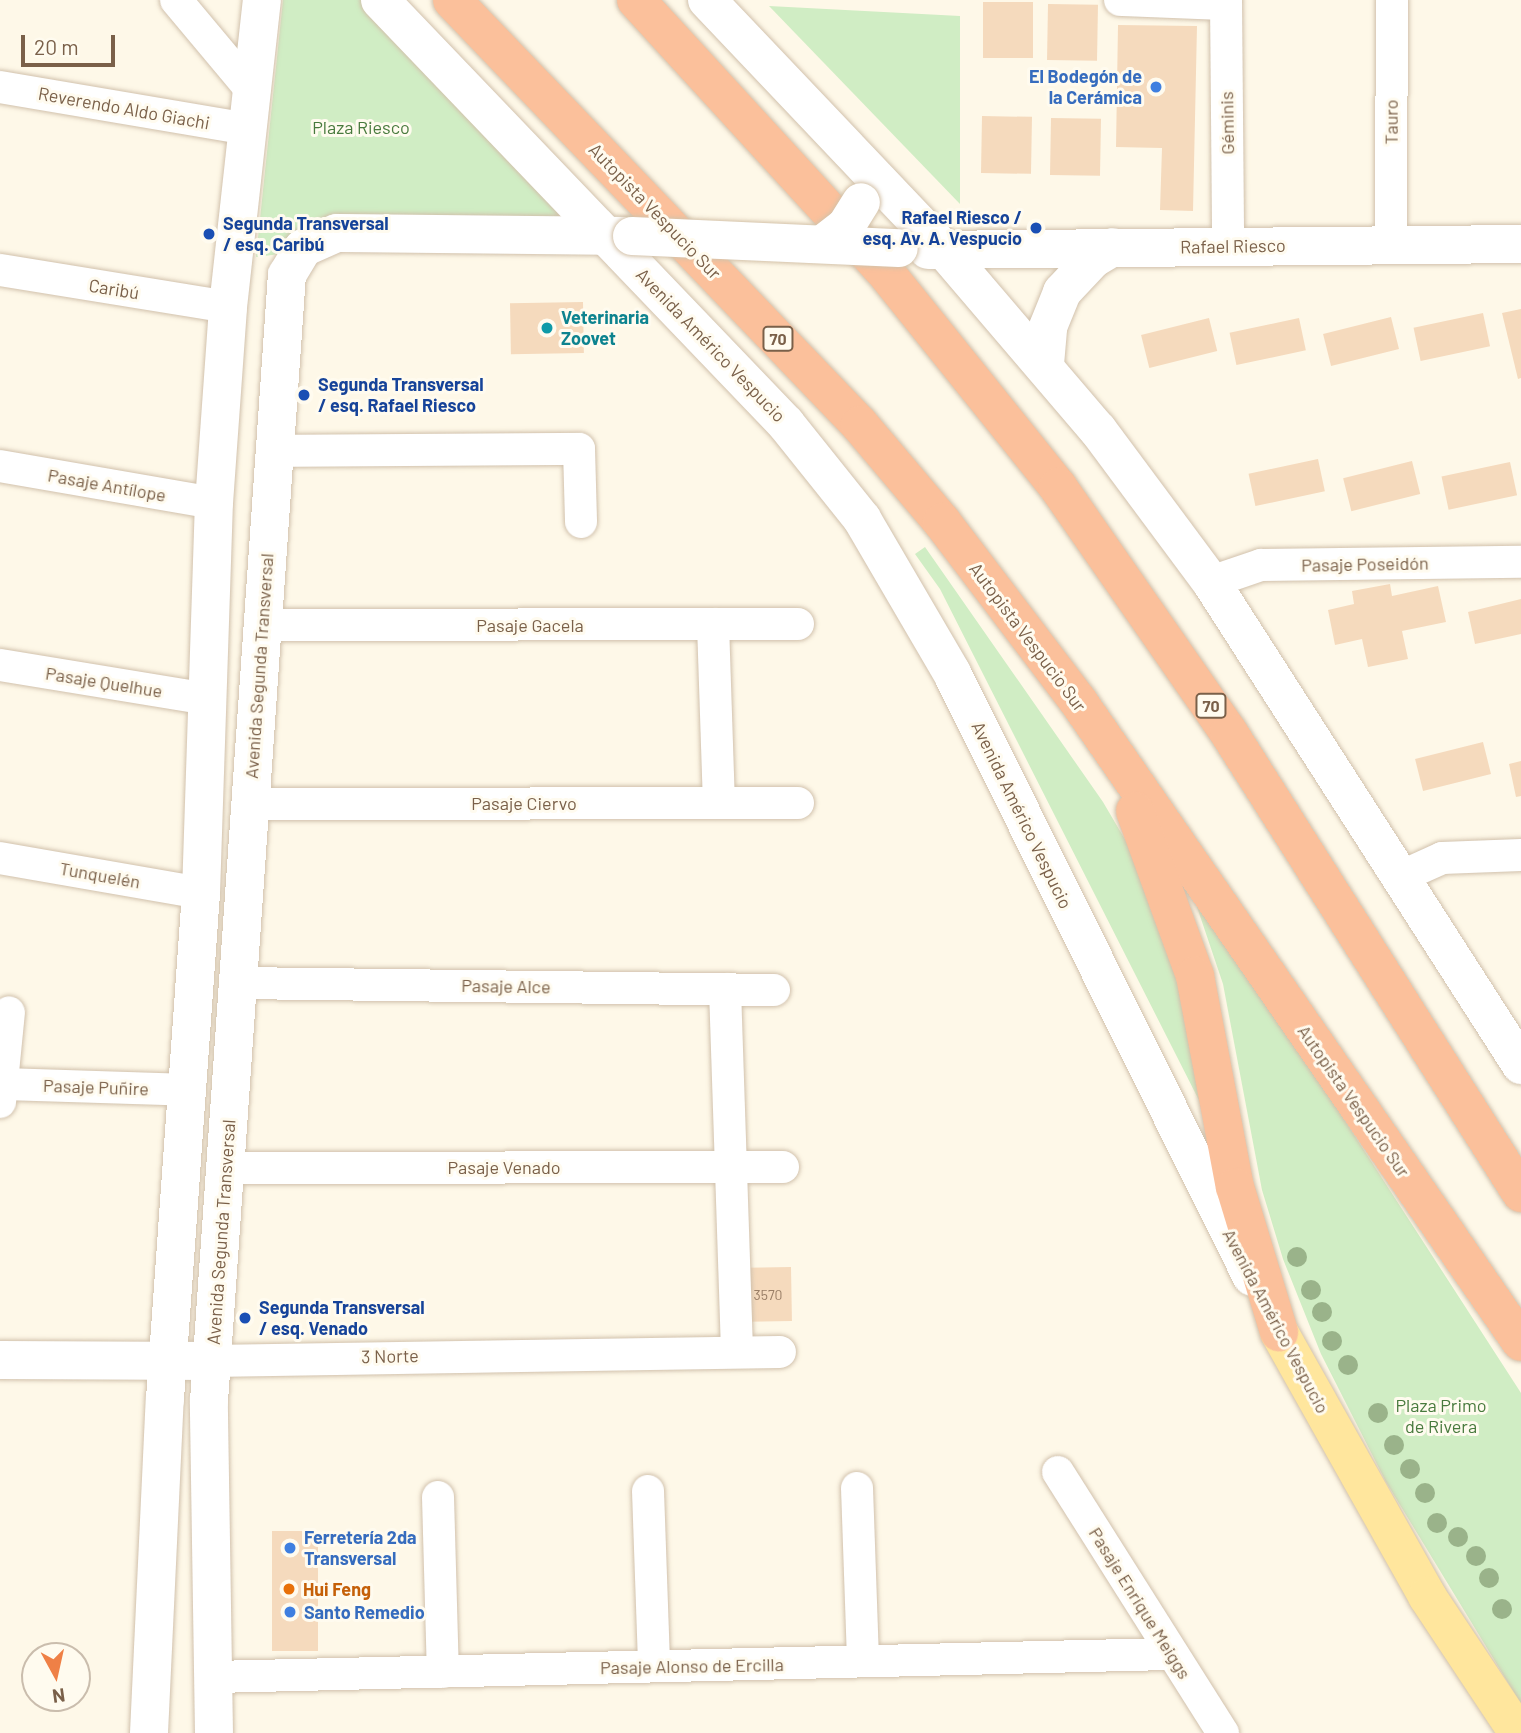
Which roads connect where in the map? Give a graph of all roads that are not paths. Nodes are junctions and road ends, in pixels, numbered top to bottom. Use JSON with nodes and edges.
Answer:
{"nodes":[{"id":1,"x":176,"y":0,"type":"edge"},
{"id":2,"x":262,"y":0,"type":"edge"},
{"id":3,"x":380,"y":0,"type":"edge"},
{"id":4,"x":452,"y":0,"type":"edge"},
{"id":5,"x":636,"y":0,"type":"edge"},
{"id":6,"x":708,"y":0,"type":"edge"},
{"id":7,"x":1120,"y":0,"type":"edge"},
{"id":8,"x":1392,"y":0,"type":"edge"},
{"id":9,"x":1226,"y":2,"type":"edge"},
{"id":10,"x":0,"y":87,"type":"edge"},
{"id":11,"x":252,"y":91,"type":"junction"},
{"id":12,"x":248,"y":129,"type":"junction"},
{"id":13,"x":862,"y":184,"type":"junction"},
{"id":14,"x":617,"y":235,"type":"junction"},
{"id":15,"x":823,"y":244,"type":"junction"},
{"id":16,"x":1391,"y":244,"type":"junction"},
{"id":17,"x":1521,"y":244,"type":"edge"},
{"id":18,"x":1228,"y":246,"type":"junction"},
{"id":19,"x":1113,"y":247,"type":"junction"},
{"id":20,"x":944,"y":250,"type":"junction"},
{"id":21,"x":0,"y":270,"type":"edge"},
{"id":22,"x":228,"y":307,"type":"junction"},
{"id":23,"x":1045,"y":364,"type":"junction"},
{"id":24,"x":274,"y":451,"type":"junction"},
{"id":25,"x":0,"y":466,"type":"edge"},
{"id":26,"x":214,"y":503,"type":"junction"},
{"id":27,"x":581,"y":522,"type":"dead end"},
{"id":28,"x":1521,"y":562,"type":"edge"},
{"id":29,"x":1212,"y":582,"type":"junction"},
{"id":30,"x":713,"y":624,"type":"junction"},
{"id":31,"x":798,"y":624,"type":"dead end"},
{"id":32,"x":262,"y":625,"type":"junction"},
{"id":33,"x":0,"y":665,"type":"edge"},
{"id":34,"x":207,"y":699,"type":"junction"},
{"id":35,"x":1078,"y":701,"type":"junction"},
{"id":36,"x":719,"y":803,"type":"junction"},
{"id":37,"x":798,"y":803,"type":"dead end"},
{"id":38,"x":250,"y":804,"type":"junction"},
{"id":39,"x":1521,"y":855,"type":"edge"},
{"id":40,"x":0,"y":858,"type":"edge"},
{"id":41,"x":1400,"y":877,"type":"junction"},
{"id":42,"x":201,"y":893,"type":"junction"},
{"id":43,"x":238,"y":983,"type":"junction"},
{"id":44,"x":725,"y":989,"type":"junction"},
{"id":45,"x":774,"y":990,"type":"dead end"},
{"id":46,"x":9,"y":1012,"type":"dead end"},
{"id":47,"x":1438,"y":1065,"type":"junction"},
{"id":48,"x":1521,"y":1065,"type":"edge"},
{"id":49,"x":190,"y":1090,"type":"junction"},
{"id":50,"x":1,"y":1093,"type":"edge"},
{"id":51,"x":1521,"y":1165,"type":"edge"},
{"id":52,"x":731,"y":1167,"type":"junction"},
{"id":53,"x":783,"y":1167,"type":"dead end"},
{"id":54,"x":225,"y":1168,"type":"junction"},
{"id":55,"x":1521,"y":1193,"type":"edge"},
{"id":56,"x":1279,"y":1332,"type":"junction"},
{"id":57,"x":1521,"y":1342,"type":"edge"},
{"id":58,"x":737,"y":1352,"type":"junction"},
{"id":59,"x":780,"y":1352,"type":"dead end"},
{"id":60,"x":0,"y":1360,"type":"edge"},
{"id":61,"x":168,"y":1361,"type":"junction"},
{"id":62,"x":211,"y":1361,"type":"junction"},
{"id":63,"x":1058,"y":1472,"type":"dead end"},
{"id":64,"x":857,"y":1488,"type":"dead end"},
{"id":65,"x":648,"y":1491,"type":"dead end"},
{"id":66,"x":438,"y":1497,"type":"dead end"},
{"id":67,"x":1171,"y":1654,"type":"junction"},
{"id":68,"x":863,"y":1661,"type":"junction"},
{"id":69,"x":654,"y":1666,"type":"junction"},
{"id":70,"x":443,"y":1672,"type":"junction"},
{"id":71,"x":214,"y":1677,"type":"junction"},
{"id":72,"x":149,"y":1733,"type":"edge"},
{"id":73,"x":214,"y":1733,"type":"edge"},
{"id":74,"x":1223,"y":1733,"type":"edge"},
{"id":75,"x":1518,"y":1733,"type":"edge"}],
"edges":[{"from":1,"to":11,"type":"street"},
{"from":2,"to":11,"type":"main road"},
{"from":3,"to":14,"type":"main road","name":"Avenida Américo Vespucio"},
{"from":4,"to":35,"type":"highway","name":"Autopista Vespucio Sur","number":"70"},
{"from":5,"to":47,"type":"highway","number":"70"},
{"from":6,"to":13,"type":"main road"},
{"from":7,"to":9,"type":"street"},
{"from":8,"to":16,"type":"street","name":"Tauro"},
{"from":9,"to":18,"type":"street","name":"Géminis"},
{"from":10,"to":12,"type":"street","name":"Reverendo Aldo Giachi"},
{"from":11,"to":12,"type":"main road"},
{"from":12,"to":22,"type":"main road"},
{"from":13,"to":15,"type":"main road","bridge":true},
{"from":13,"to":20,"type":"main road"},
{"from":14,"to":15,"type":"main road","name":"Avenida Segunda Transversal","bridge":true},
{"from":14,"to":24,"type":"main road","name":"Avenida Segunda Transversal"},
{"from":14,"to":56,"type":"main road","name":"Avenida Américo Vespucio"},
{"from":15,"to":20,"type":"main road","name":"Avenida Segunda Transversal","bridge":true},
{"from":16,"to":17,"type":"main road","name":"Rafael Riesco"},
{"from":16,"to":18,"type":"main road","name":"Rafael Riesco"},
{"from":18,"to":19,"type":"main road","name":"Rafael Riesco"},
{"from":19,"to":20,"type":"main road","name":"Rafael Riesco"},
{"from":19,"to":23,"type":"main road"},
{"from":20,"to":23,"type":"main road"},
{"from":21,"to":22,"type":"street","name":"Caribú"},
{"from":22,"to":26,"type":"main road"},
{"from":23,"to":29,"type":"main road"},
{"from":24,"to":27,"type":"street"},
{"from":24,"to":32,"type":"main road","name":"Avenida Segunda Transversal"},
{"from":25,"to":26,"type":"street","name":"Pasaje Antílope"},
{"from":26,"to":34,"type":"main road"},
{"from":28,"to":29,"type":"street","name":"Pasaje Poseidón"},
{"from":29,"to":41,"type":"main road"},
{"from":30,"to":31,"type":"street","name":"Pasaje Gacela"},
{"from":30,"to":32,"type":"street","name":"Pasaje Gacela"},
{"from":30,"to":36,"type":"street"},
{"from":32,"to":38,"type":"main road","name":"Avenida Segunda Transversal"},
{"from":33,"to":34,"type":"street","name":"Pasaje Quelhue"},
{"from":34,"to":42,"type":"main road"},
{"from":35,"to":56,"type":"highway"},
{"from":35,"to":57,"type":"highway","name":"Autopista Vespucio Sur","number":"70"},
{"from":36,"to":37,"type":"street","name":"Pasaje Ciervo"},
{"from":36,"to":38,"type":"street","name":"Pasaje Ciervo"},
{"from":38,"to":43,"type":"main road","name":"Avenida Segunda Transversal"},
{"from":39,"to":41,"type":"street"},
{"from":40,"to":42,"type":"street","name":"Tunquelén"},
{"from":41,"to":48,"type":"main road"},
{"from":42,"to":49,"type":"main road"},
{"from":43,"to":44,"type":"street","name":"Pasaje Alce"},
{"from":43,"to":54,"type":"main road","name":"Avenida Segunda Transversal"},
{"from":44,"to":45,"type":"street","name":"Pasaje Alce"},
{"from":44,"to":52,"type":"street"},
{"from":46,"to":50,"type":"street"},
{"from":47,"to":51,"type":"highway"},
{"from":47,"to":55,"type":"highway","number":"70"},
{"from":49,"to":50,"type":"street","name":"Pasaje Puñire"},
{"from":49,"to":61,"type":"main road"},
{"from":52,"to":53,"type":"street","name":"Pasaje Venado"},
{"from":52,"to":54,"type":"street","name":"Pasaje Venado"},
{"from":52,"to":58,"type":"street"},
{"from":54,"to":62,"type":"main road","name":"Avenida Segunda Transversal"},
{"from":56,"to":75,"type":"main road","name":"Avenida Américo Vespucio"},
{"from":58,"to":59,"type":"street","name":"3 Norte"},
{"from":58,"to":62,"type":"street","name":"3 Norte"},
{"from":60,"to":61,"type":"main road","name":"3 Norte"},
{"from":61,"to":62,"type":"main road","name":"3 Norte"},
{"from":61,"to":72,"type":"main road"},
{"from":62,"to":71,"type":"main road","name":"Avenida Segunda Transversal"},
{"from":63,"to":67,"type":"street","name":"Pasaje Enrique Meiggs"},
{"from":64,"to":68,"type":"street"},
{"from":65,"to":69,"type":"street"},
{"from":66,"to":70,"type":"street"},
{"from":67,"to":68,"type":"street","name":"Pasaje Alonso de Ercilla"},
{"from":67,"to":74,"type":"street","name":"Pasaje Enrique Meiggs"},
{"from":68,"to":69,"type":"street","name":"Pasaje Alonso de Ercilla"},
{"from":69,"to":70,"type":"street","name":"Pasaje Alonso de Ercilla"},
{"from":70,"to":71,"type":"street","name":"Pasaje Alonso de Ercilla"},
{"from":71,"to":73,"type":"main road","name":"Avenida Segunda Transversal"}]}
